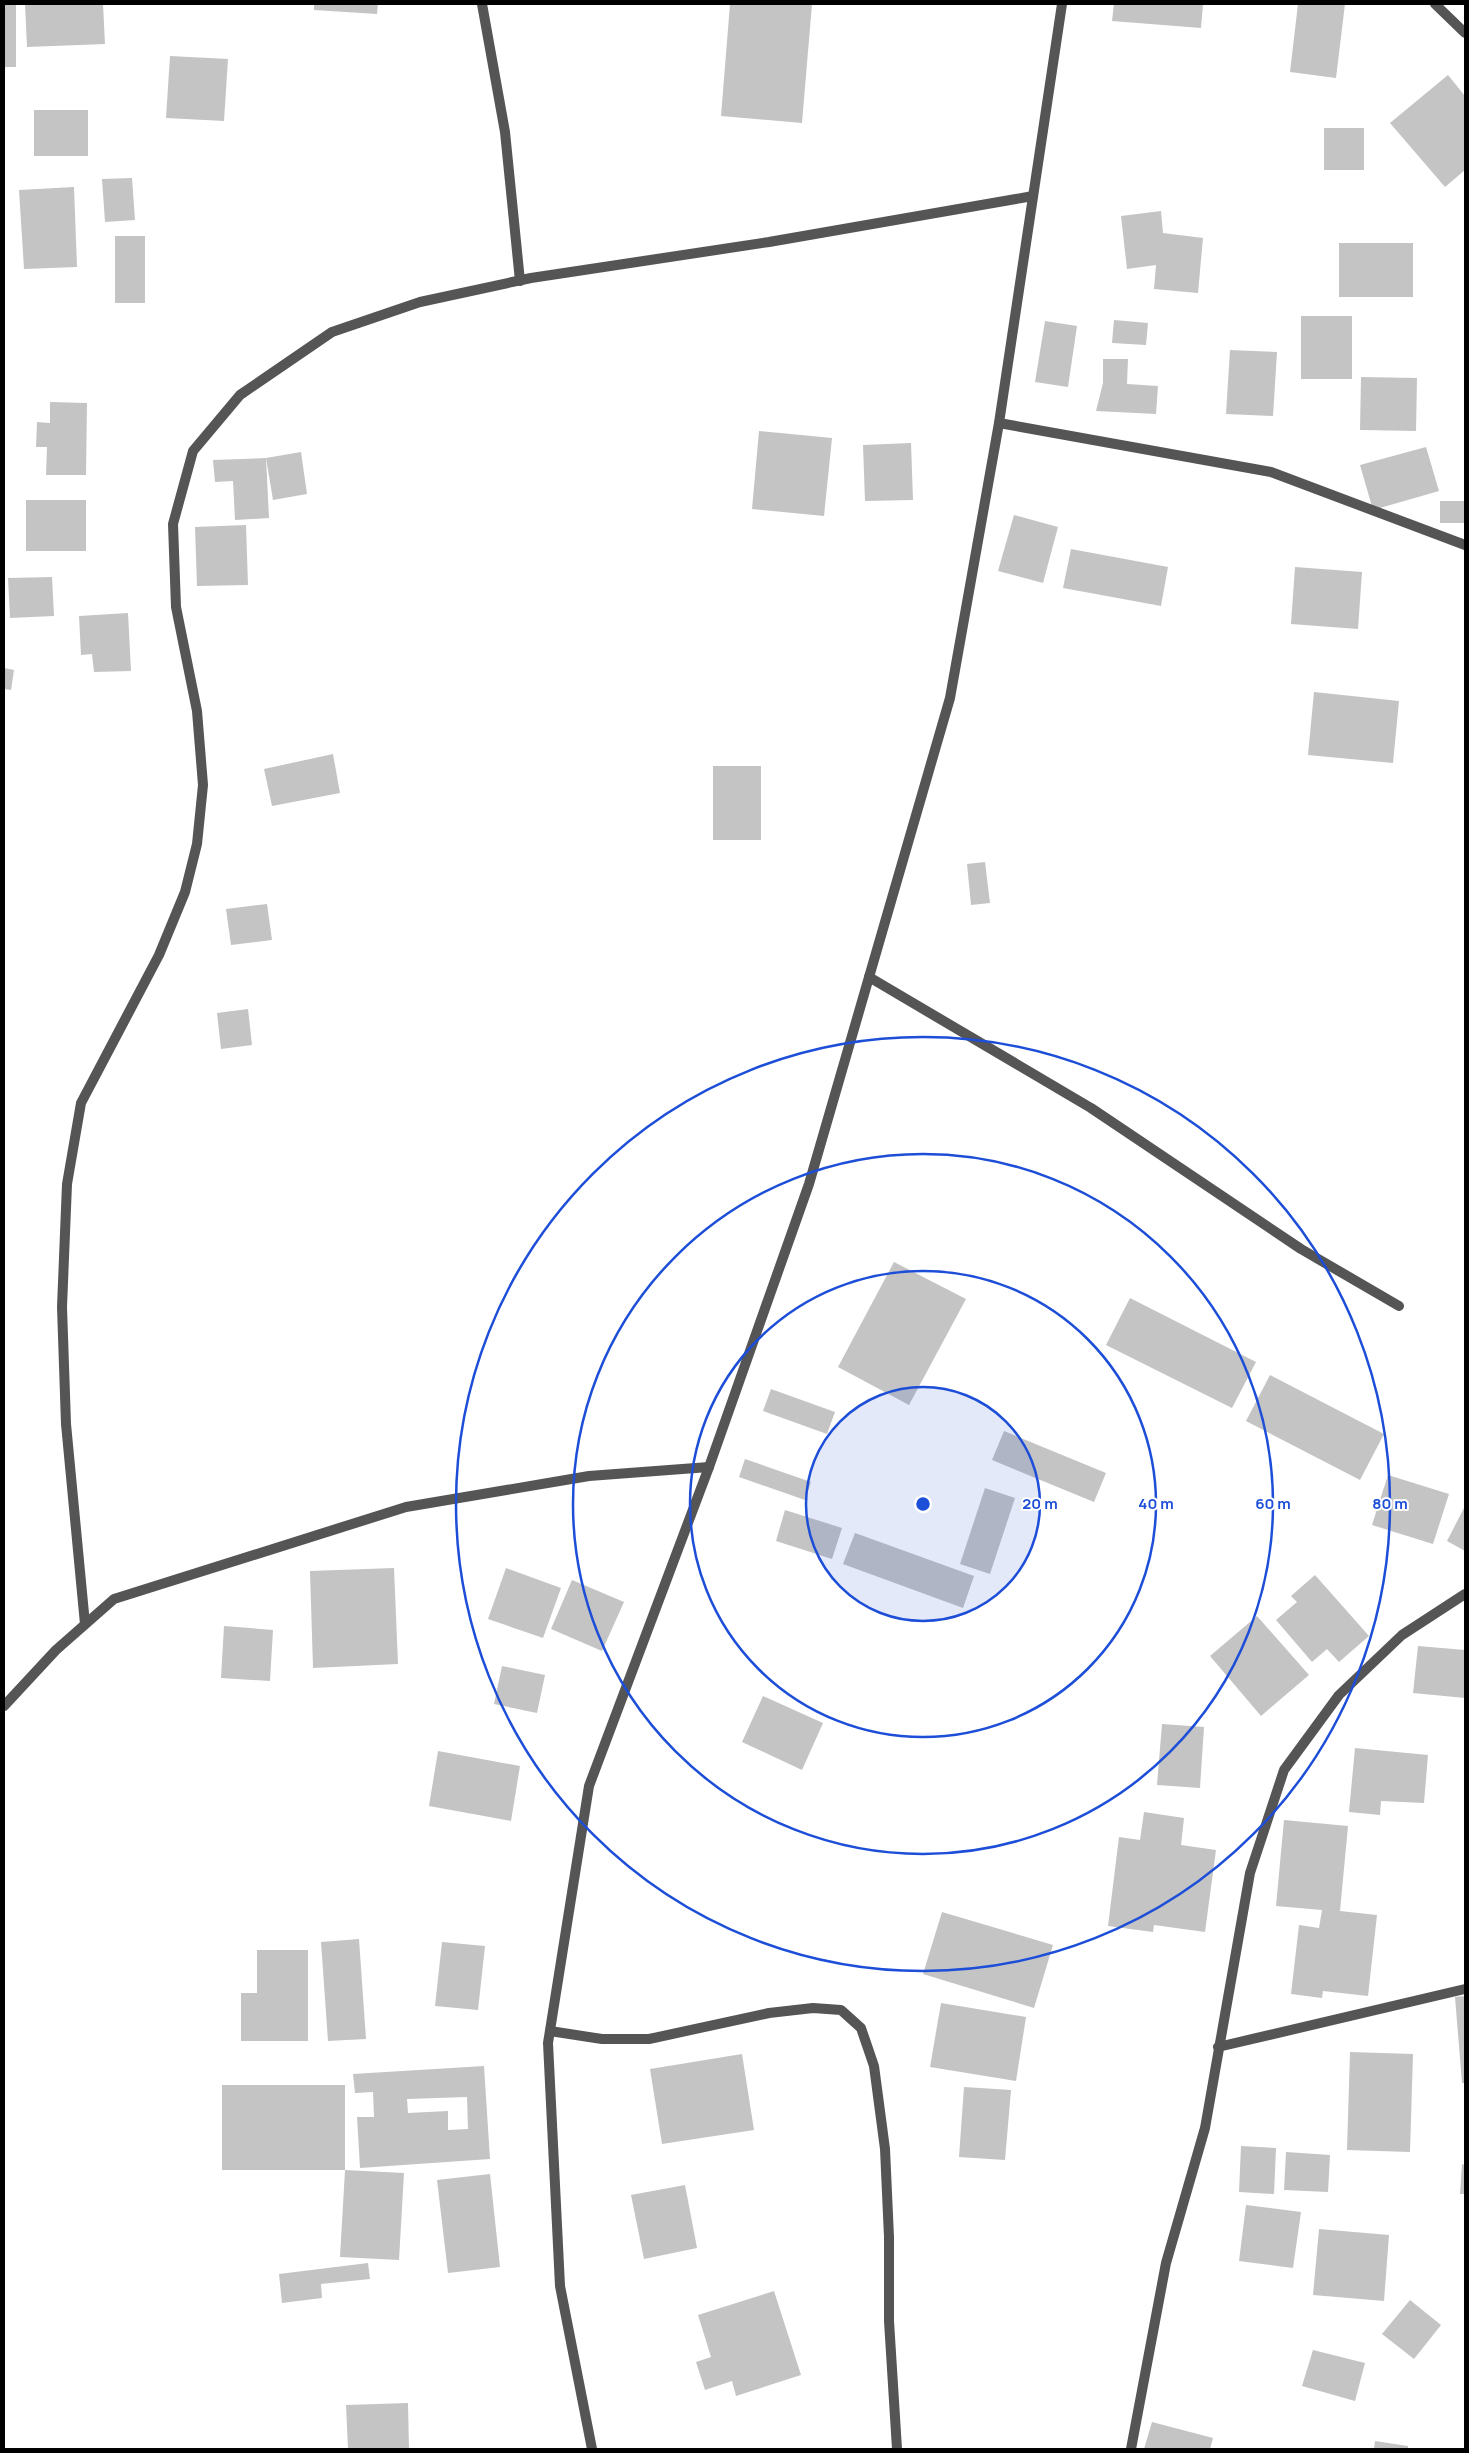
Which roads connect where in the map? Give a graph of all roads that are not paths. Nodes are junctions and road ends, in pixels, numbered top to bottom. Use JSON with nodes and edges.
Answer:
{"nodes":[{"id":1,"x":482,"y":4,"type":"edge"},
{"id":2,"x":1062,"y":4,"type":"edge"},
{"id":3,"x":1435,"y":4,"type":"edge"},
{"id":4,"x":1465,"y":33,"type":"edge"},
{"id":5,"x":1033,"y":196,"type":"junction"},
{"id":6,"x":520,"y":281,"type":"junction"},
{"id":7,"x":999,"y":423,"type":"junction"},
{"id":8,"x":1465,"y":545,"type":"edge"},
{"id":9,"x":869,"y":977,"type":"junction"},
{"id":10,"x":1399,"y":1306,"type":"dead end"},
{"id":11,"x":709,"y":1467,"type":"junction"},
{"id":12,"x":1465,"y":1594,"type":"edge"},
{"id":13,"x":84,"y":1624,"type":"junction"},
{"id":14,"x":4,"y":1706,"type":"edge"},
{"id":15,"x":1465,"y":1989,"type":"edge"},
{"id":16,"x":550,"y":2031,"type":"junction"},
{"id":17,"x":1218,"y":2047,"type":"junction"},
{"id":18,"x":592,"y":2449,"type":"edge"},
{"id":19,"x":897,"y":2449,"type":"edge"},
{"id":20,"x":1131,"y":2449,"type":"edge"}],
"edges":[{"from":1,"to":6,"type":"street"},
{"from":2,"to":5,"type":"street"},
{"from":3,"to":4,"type":"street"},
{"from":5,"to":6,"type":"street"},
{"from":5,"to":7,"type":"street"},
{"from":6,"to":13,"type":"street"},
{"from":7,"to":8,"type":"street"},
{"from":7,"to":9,"type":"street"},
{"from":9,"to":10,"type":"street"},
{"from":9,"to":11,"type":"street"},
{"from":11,"to":13,"type":"street"},
{"from":11,"to":16,"type":"street"},
{"from":12,"to":17,"type":"street"},
{"from":13,"to":14,"type":"street"},
{"from":15,"to":17,"type":"street"},
{"from":16,"to":18,"type":"street"},
{"from":16,"to":19,"type":"street"},
{"from":17,"to":20,"type":"street"}]}
